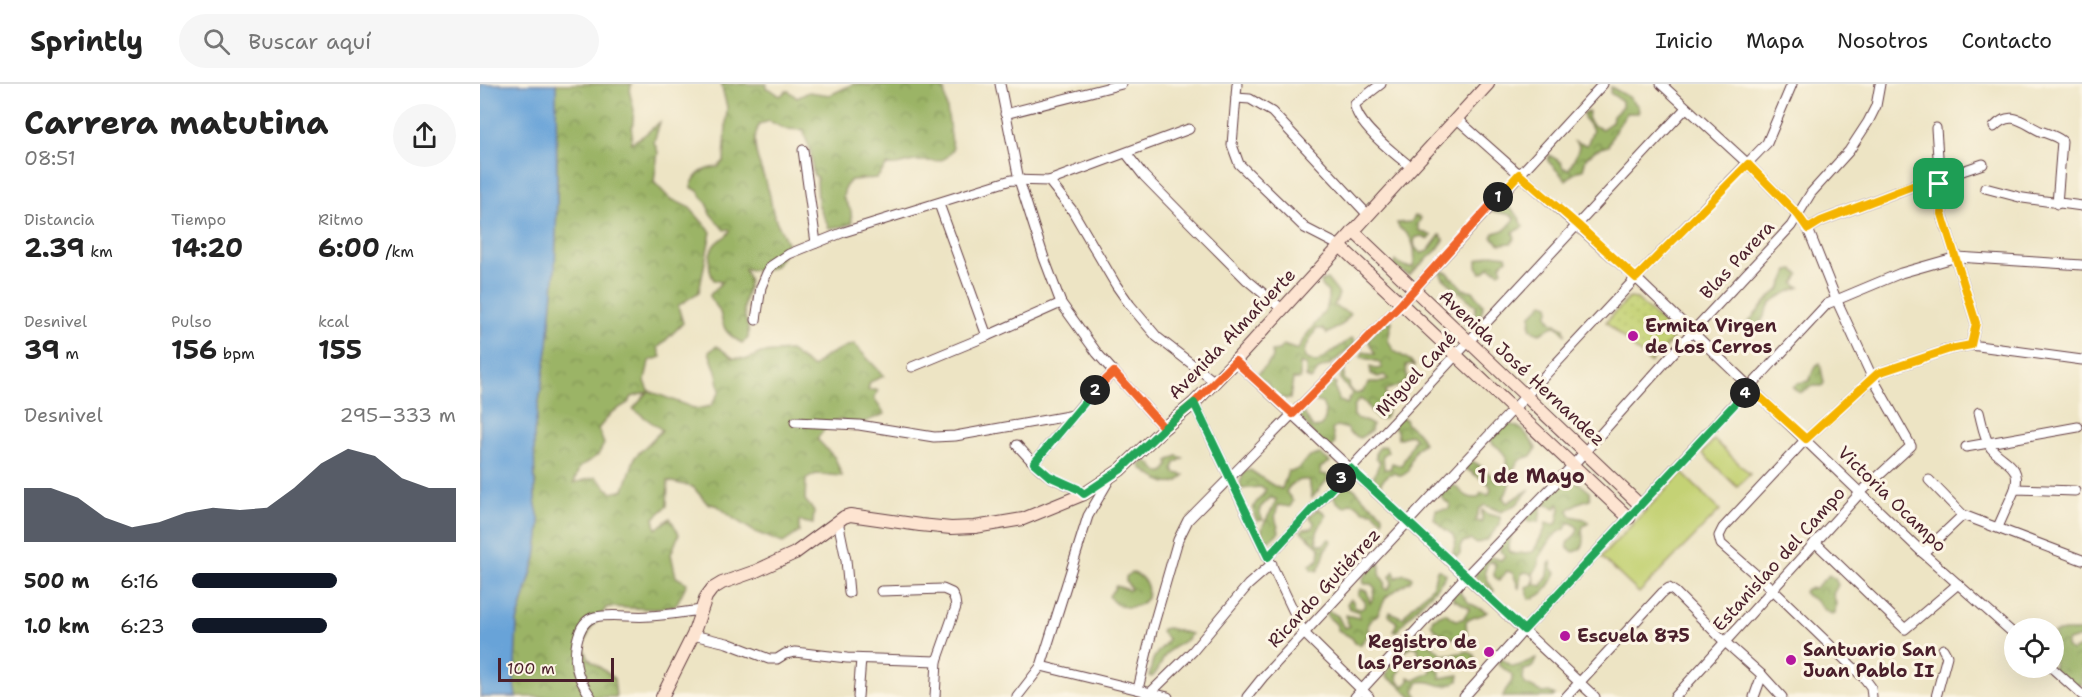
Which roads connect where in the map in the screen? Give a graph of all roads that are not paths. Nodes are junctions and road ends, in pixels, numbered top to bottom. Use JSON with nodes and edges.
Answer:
{"nodes":[{"id":1,"x":1000,"y":84,"type":"edge"},
{"id":2,"x":1122,"y":84,"type":"edge"},
{"id":3,"x":1237,"y":84,"type":"edge"},
{"id":4,"x":1382,"y":84,"type":"edge"},
{"id":5,"x":1488,"y":84,"type":"edge"},
{"id":6,"x":1603,"y":84,"type":"edge"},
{"id":7,"x":1661,"y":84,"type":"edge"},
{"id":8,"x":1792,"y":84,"type":"edge"},
{"id":9,"x":1880,"y":84,"type":"edge"},
{"id":10,"x":1236,"y":98,"type":"junction"},
{"id":11,"x":1686,"y":108,"type":"junction"},
{"id":12,"x":1005,"y":114,"type":"junction"},
{"id":13,"x":1456,"y":118,"type":"junction"},
{"id":14,"x":1994,"y":127,"type":"dead end"},
{"id":15,"x":1936,"y":128,"type":"dead end"},
{"id":16,"x":1189,"y":129,"type":"dead end"},
{"id":17,"x":803,"y":150,"type":"dead end"},
{"id":18,"x":1126,"y":153,"type":"junction"},
{"id":19,"x":1748,"y":164,"type":"junction"},
{"id":20,"x":1983,"y":164,"type":"dead end"},
{"id":21,"x":1411,"y":168,"type":"junction"},
{"id":22,"x":1519,"y":174,"type":"junction"},
{"id":23,"x":1019,"y":180,"type":"junction"},
{"id":24,"x":1049,"y":181,"type":"junction"},
{"id":25,"x":1939,"y":182,"type":"junction"},
{"id":26,"x":1985,"y":188,"type":"dead end"},
{"id":27,"x":939,"y":204,"type":"junction"},
{"id":28,"x":2057,"y":204,"type":"junction"},
{"id":29,"x":2082,"y":206,"type":"edge"},
{"id":30,"x":1368,"y":215,"type":"junction"},
{"id":31,"x":1798,"y":215,"type":"junction"},
{"id":32,"x":1578,"y":225,"type":"junction"},
{"id":33,"x":1808,"y":229,"type":"junction"},
{"id":34,"x":1353,"y":231,"type":"junction"},
{"id":35,"x":816,"y":243,"type":"junction"},
{"id":36,"x":1340,"y":246,"type":"junction"},
{"id":37,"x":1957,"y":257,"type":"junction"},
{"id":38,"x":2082,"y":265,"type":"edge"},
{"id":39,"x":1636,"y":278,"type":"junction"},
{"id":40,"x":1414,"y":291,"type":"junction"},
{"id":41,"x":1836,"y":299,"type":"junction"},
{"id":42,"x":1061,"y":303,"type":"junction"},
{"id":43,"x":1401,"y":304,"type":"junction"},
{"id":44,"x":1282,"y":309,"type":"junction"},
{"id":45,"x":756,"y":320,"type":"dead end"},
{"id":46,"x":1693,"y":331,"type":"junction"},
{"id":47,"x":987,"y":336,"type":"junction"},
{"id":48,"x":1469,"y":342,"type":"junction"},
{"id":49,"x":1971,"y":345,"type":"junction"},
{"id":50,"x":1456,"y":356,"type":"junction"},
{"id":51,"x":2082,"y":360,"type":"edge"},
{"id":52,"x":1235,"y":361,"type":"junction"},
{"id":53,"x":912,"y":367,"type":"dead end"},
{"id":54,"x":1114,"y":372,"type":"junction"},
{"id":55,"x":1872,"y":377,"type":"junction"},
{"id":56,"x":1215,"y":382,"type":"junction"},
{"id":57,"x":1750,"y":388,"type":"junction"},
{"id":58,"x":1526,"y":398,"type":"junction"},
{"id":59,"x":1194,"y":403,"type":"junction"},
{"id":60,"x":1514,"y":411,"type":"junction"},
{"id":61,"x":1979,"y":412,"type":"dead end"},
{"id":62,"x":1074,"y":414,"type":"junction"},
{"id":63,"x":1293,"y":414,"type":"junction"},
{"id":64,"x":795,"y":422,"type":"dead end"},
{"id":65,"x":2079,"y":427,"type":"dead end"},
{"id":66,"x":1164,"y":428,"type":"junction"},
{"id":67,"x":1806,"y":439,"type":"junction"},
{"id":68,"x":1988,"y":443,"type":"junction"},
{"id":69,"x":1017,"y":445,"type":"dead end"},
{"id":70,"x":1966,"y":447,"type":"dead end"},
{"id":71,"x":1585,"y":452,"type":"junction"},
{"id":72,"x":1034,"y":463,"type":"junction"},
{"id":73,"x":1573,"y":465,"type":"junction"},
{"id":74,"x":1350,"y":468,"type":"junction"},
{"id":75,"x":1110,"y":478,"type":"junction"},
{"id":76,"x":1230,"y":478,"type":"junction"},
{"id":77,"x":1929,"y":480,"type":"dead end"},
{"id":78,"x":2015,"y":489,"type":"junction"},
{"id":79,"x":2075,"y":491,"type":"dead end"},
{"id":80,"x":1861,"y":492,"type":"junction"},
{"id":81,"x":1084,"y":494,"type":"junction"},
{"id":82,"x":1640,"y":505,"type":"junction"},
{"id":83,"x":1963,"y":515,"type":"junction"},
{"id":84,"x":1629,"y":518,"type":"junction"},
{"id":85,"x":838,"y":521,"type":"junction"},
{"id":86,"x":1409,"y":522,"type":"junction"},
{"id":87,"x":1998,"y":527,"type":"junction"},
{"id":88,"x":1815,"y":542,"type":"junction"},
{"id":89,"x":1923,"y":553,"type":"junction"},
{"id":90,"x":1270,"y":560,"type":"junction"},
{"id":91,"x":2082,"y":560,"type":"edge"},
{"id":92,"x":1466,"y":576,"type":"junction"},
{"id":93,"x":1958,"y":584,"type":"junction"},
{"id":94,"x":1771,"y":588,"type":"junction"},
{"id":95,"x":881,"y":591,"type":"dead end"},
{"id":96,"x":849,"y":593,"type":"dead end"},
{"id":97,"x":701,"y":610,"type":"junction"},
{"id":98,"x":2004,"y":625,"type":"edge"},
{"id":99,"x":1524,"y":630,"type":"junction"},
{"id":100,"x":1304,"y":633,"type":"junction"},
{"id":101,"x":693,"y":635,"type":"junction"},
{"id":102,"x":1725,"y":642,"type":"junction"},
{"id":103,"x":1943,"y":649,"type":"dead end"},
{"id":104,"x":861,"y":659,"type":"junction"},
{"id":105,"x":937,"y":661,"type":"junction"},
{"id":106,"x":1041,"y":666,"type":"junction"},
{"id":107,"x":1762,"y":675,"type":"junction"},
{"id":108,"x":2063,"y":678,"type":"edge"},
{"id":109,"x":1580,"y":682,"type":"junction"},
{"id":110,"x":1138,"y":689,"type":"junction"},
{"id":111,"x":1149,"y":695,"type":"edge"},
{"id":112,"x":1362,"y":695,"type":"edge"},
{"id":113,"x":2082,"y":695,"type":"edge"},
{"id":114,"x":591,"y":697,"type":"edge"},
{"id":115,"x":662,"y":697,"type":"edge"},
{"id":116,"x":858,"y":697,"type":"edge"},
{"id":117,"x":935,"y":697,"type":"edge"},
{"id":118,"x":1017,"y":697,"type":"edge"},
{"id":119,"x":1167,"y":697,"type":"edge"},
{"id":120,"x":1247,"y":697,"type":"edge"},
{"id":121,"x":1464,"y":697,"type":"edge"},
{"id":122,"x":1566,"y":697,"type":"edge"},
{"id":123,"x":1595,"y":697,"type":"edge"},
{"id":124,"x":1675,"y":697,"type":"edge"},
{"id":125,"x":1754,"y":697,"type":"edge"},
{"id":126,"x":1782,"y":697,"type":"edge"},
{"id":127,"x":1872,"y":697,"type":"edge"},
{"id":128,"x":1936,"y":697,"type":"edge"}],
"edges":[{"from":1,"to":12,"type":"street"},
{"from":2,"to":12,"type":"street"},
{"from":3,"to":10,"type":"street"},
{"from":4,"to":21,"type":"street"},
{"from":5,"to":13,"type":"street","name":"Avenida Almafuerte"},
{"from":6,"to":22,"type":"street"},
{"from":7,"to":11,"type":"street"},
{"from":8,"to":19,"type":"street","name":"Ricardo Gutiérrez"},
{"from":9,"to":31,"type":"street","name":"Blas Parera"},
{"from":10,"to":30,"type":"street"},
{"from":10,"to":36,"type":"street"},
{"from":11,"to":19,"type":"street"},
{"from":11,"to":32,"type":"street","name":"Miguel Cané"},
{"from":12,"to":23,"type":"street"},
{"from":13,"to":21,"type":"street","name":"Avenida Almafuerte"},
{"from":13,"to":22,"type":"street","name":"Victoria Ocampo"},
{"from":14,"to":28,"type":"street"},
{"from":15,"to":25,"type":"street"},
{"from":16,"to":18,"type":"street"},
{"from":17,"to":35,"type":"street"},
{"from":18,"to":24,"type":"street"},
{"from":18,"to":44,"type":"street"},
{"from":19,"to":31,"type":"street"},
{"from":19,"to":39,"type":"street","name":"Ricardo Gutiérrez"},
{"from":20,"to":25,"type":"street"},
{"from":21,"to":30,"type":"street","name":"Avenida Almafuerte"},
{"from":22,"to":32,"type":"street","name":"Victoria Ocampo"},
{"from":22,"to":40,"type":"street"},
{"from":23,"to":24,"type":"street"},
{"from":23,"to":27,"type":"street"},
{"from":23,"to":42,"type":"street"},
{"from":24,"to":56,"type":"street"},
{"from":25,"to":33,"type":"street"},
{"from":25,"to":37,"type":"street"},
{"from":26,"to":28,"type":"street"},
{"from":27,"to":35,"type":"street"},
{"from":27,"to":47,"type":"street"},
{"from":28,"to":29,"type":"street"},
{"from":30,"to":34,"type":"street","name":"Avenida Almafuerte"},
{"from":31,"to":33,"type":"street"},
{"from":31,"to":46,"type":"street","name":"Blas Parera"},
{"from":32,"to":39,"type":"street","name":"Victoria Ocampo"},
{"from":32,"to":48,"type":"street","name":"Miguel Cané"},
{"from":33,"to":41,"type":"street"},
{"from":34,"to":36,"type":"street","name":"Avenida Almafuerte"},
{"from":34,"to":40,"type":"street","name":"Avenida José Hernandez"},
{"from":35,"to":45,"type":"street"},
{"from":36,"to":43,"type":"street","name":"Avenida José Hernandez"},
{"from":36,"to":44,"type":"street","name":"Avenida Almafuerte"},
{"from":37,"to":38,"type":"street"},
{"from":37,"to":41,"type":"street"},
{"from":37,"to":49,"type":"street"},
{"from":39,"to":46,"type":"street","name":"Victoria Ocampo"},
{"from":39,"to":58,"type":"street","name":"Ricardo Gutiérrez"},
{"from":40,"to":43,"type":"street"},
{"from":40,"to":48,"type":"street","name":"Avenida José Hernandez"},
{"from":41,"to":55,"type":"street"},
{"from":41,"to":57,"type":"street"},
{"from":42,"to":47,"type":"street"},
{"from":42,"to":54,"type":"street"},
{"from":43,"to":50,"type":"street","name":"Avenida José Hernandez"},
{"from":43,"to":63,"type":"street"},
{"from":44,"to":52,"type":"street","name":"Avenida Almafuerte"},
{"from":46,"to":57,"type":"street","name":"Victoria Ocampo"},
{"from":46,"to":71,"type":"street","name":"Blas Parera"},
{"from":47,"to":53,"type":"street"},
{"from":48,"to":50,"type":"street","name":"Miguel Cané"},
{"from":48,"to":58,"type":"street","name":"Avenida José Hernandez"},
{"from":49,"to":51,"type":"street"},
{"from":49,"to":55,"type":"street"},
{"from":50,"to":60,"type":"street","name":"Avenida José Hernandez"},
{"from":50,"to":74,"type":"street","name":"Miguel Cané"},
{"from":52,"to":56,"type":"street","name":"Avenida Almafuerte"},
{"from":52,"to":63,"type":"street"},
{"from":54,"to":62,"type":"street"},
{"from":54,"to":66,"type":"street"},
{"from":55,"to":67,"type":"street"},
{"from":55,"to":80,"type":"street","name":"Estanislao del Campo"},
{"from":56,"to":59,"type":"street","name":"Avenida Almafuerte"},
{"from":57,"to":67,"type":"street","name":"Victoria Ocampo"},
{"from":57,"to":82,"type":"street"},
{"from":58,"to":60,"type":"street","name":"Ricardo Gutiérrez"},
{"from":58,"to":71,"type":"street","name":"Avenida José Hernandez"},
{"from":59,"to":66,"type":"street","name":"Avenida Almafuerte"},
{"from":59,"to":76,"type":"street"},
{"from":60,"to":73,"type":"street","name":"Avenida José Hernandez"},
{"from":60,"to":86,"type":"street","name":"Ricardo Gutiérrez"},
{"from":61,"to":68,"type":"street"},
{"from":62,"to":64,"type":"street"},
{"from":62,"to":72,"type":"street"},
{"from":63,"to":74,"type":"street"},
{"from":63,"to":76,"type":"street"},
{"from":65,"to":68,"type":"street"},
{"from":66,"to":75,"type":"street","name":"Avenida Almafuerte"},
{"from":67,"to":80,"type":"street","name":"Victoria Ocampo"},
{"from":67,"to":94,"type":"street"},
{"from":68,"to":70,"type":"street"},
{"from":68,"to":78,"type":"street"},
{"from":69,"to":72,"type":"street"},
{"from":71,"to":73,"type":"street","name":"Blas Parera"},
{"from":71,"to":82,"type":"street","name":"Avenida José Hernandez"},
{"from":72,"to":81,"type":"street"},
{"from":73,"to":84,"type":"street","name":"Avenida José Hernandez"},
{"from":73,"to":92,"type":"street","name":"Blas Parera"},
{"from":74,"to":86,"type":"street"},
{"from":74,"to":90,"type":"street","name":"Miguel Cané"},
{"from":75,"to":81,"type":"street"},
{"from":75,"to":106,"type":"street","name":"Avenida Almafuerte"},
{"from":76,"to":90,"type":"street"},
{"from":76,"to":110,"type":"street"},
{"from":77,"to":83,"type":"street"},
{"from":78,"to":79,"type":"street"},
{"from":78,"to":87,"type":"street"},
{"from":80,"to":88,"type":"street","name":"Estanislao del Campo"},
{"from":80,"to":89,"type":"street","name":"Victoria Ocampo"},
{"from":81,"to":85,"type":"street"},
{"from":82,"to":84,"type":"street"},
{"from":83,"to":87,"type":"street"},
{"from":83,"to":89,"type":"street"},
{"from":84,"to":99,"type":"street"},
{"from":85,"to":96,"type":"street"},
{"from":85,"to":97,"type":"street"},
{"from":86,"to":92,"type":"street"},
{"from":86,"to":100,"type":"street","name":"Ricardo Gutiérrez"},
{"from":87,"to":91,"type":"street"},
{"from":88,"to":93,"type":"street"},
{"from":88,"to":94,"type":"street","name":"Estanislao del Campo"},
{"from":89,"to":93,"type":"street","name":"Victoria Ocampo"},
{"from":90,"to":100,"type":"street"},
{"from":90,"to":111,"type":"street","name":"Miguel Cané"},
{"from":92,"to":99,"type":"street"},
{"from":92,"to":112,"type":"street","name":"Blas Parera"},
{"from":93,"to":98,"type":"street","name":"Victoria Ocampo"},
{"from":94,"to":102,"type":"street","name":"Estanislao del Campo"},
{"from":94,"to":127,"type":"street"},
{"from":95,"to":105,"type":"street"},
{"from":97,"to":101,"type":"street"},
{"from":97,"to":114,"type":"street"},
{"from":99,"to":109,"type":"street"},
{"from":99,"to":121,"type":"street"},
{"from":100,"to":112,"type":"street"},
{"from":100,"to":120,"type":"street","name":"Ricardo Gutiérrez"},
{"from":101,"to":104,"type":"street"},
{"from":101,"to":115,"type":"street"},
{"from":102,"to":107,"type":"street"},
{"from":102,"to":109,"type":"street"},
{"from":102,"to":124,"type":"street","name":"Estanislao del Campo"},
{"from":103,"to":128,"type":"street"},
{"from":104,"to":105,"type":"street"},
{"from":104,"to":116,"type":"street"},
{"from":105,"to":117,"type":"street"},
{"from":106,"to":110,"type":"street"},
{"from":106,"to":118,"type":"street","name":"Avenida Almafuerte"},
{"from":107,"to":125,"type":"street"},
{"from":107,"to":126,"type":"street"},
{"from":108,"to":113,"type":"street"},
{"from":109,"to":122,"type":"street"},
{"from":109,"to":123,"type":"street"},
{"from":110,"to":111,"type":"street"},
{"from":111,"to":119,"type":"street"}]}
